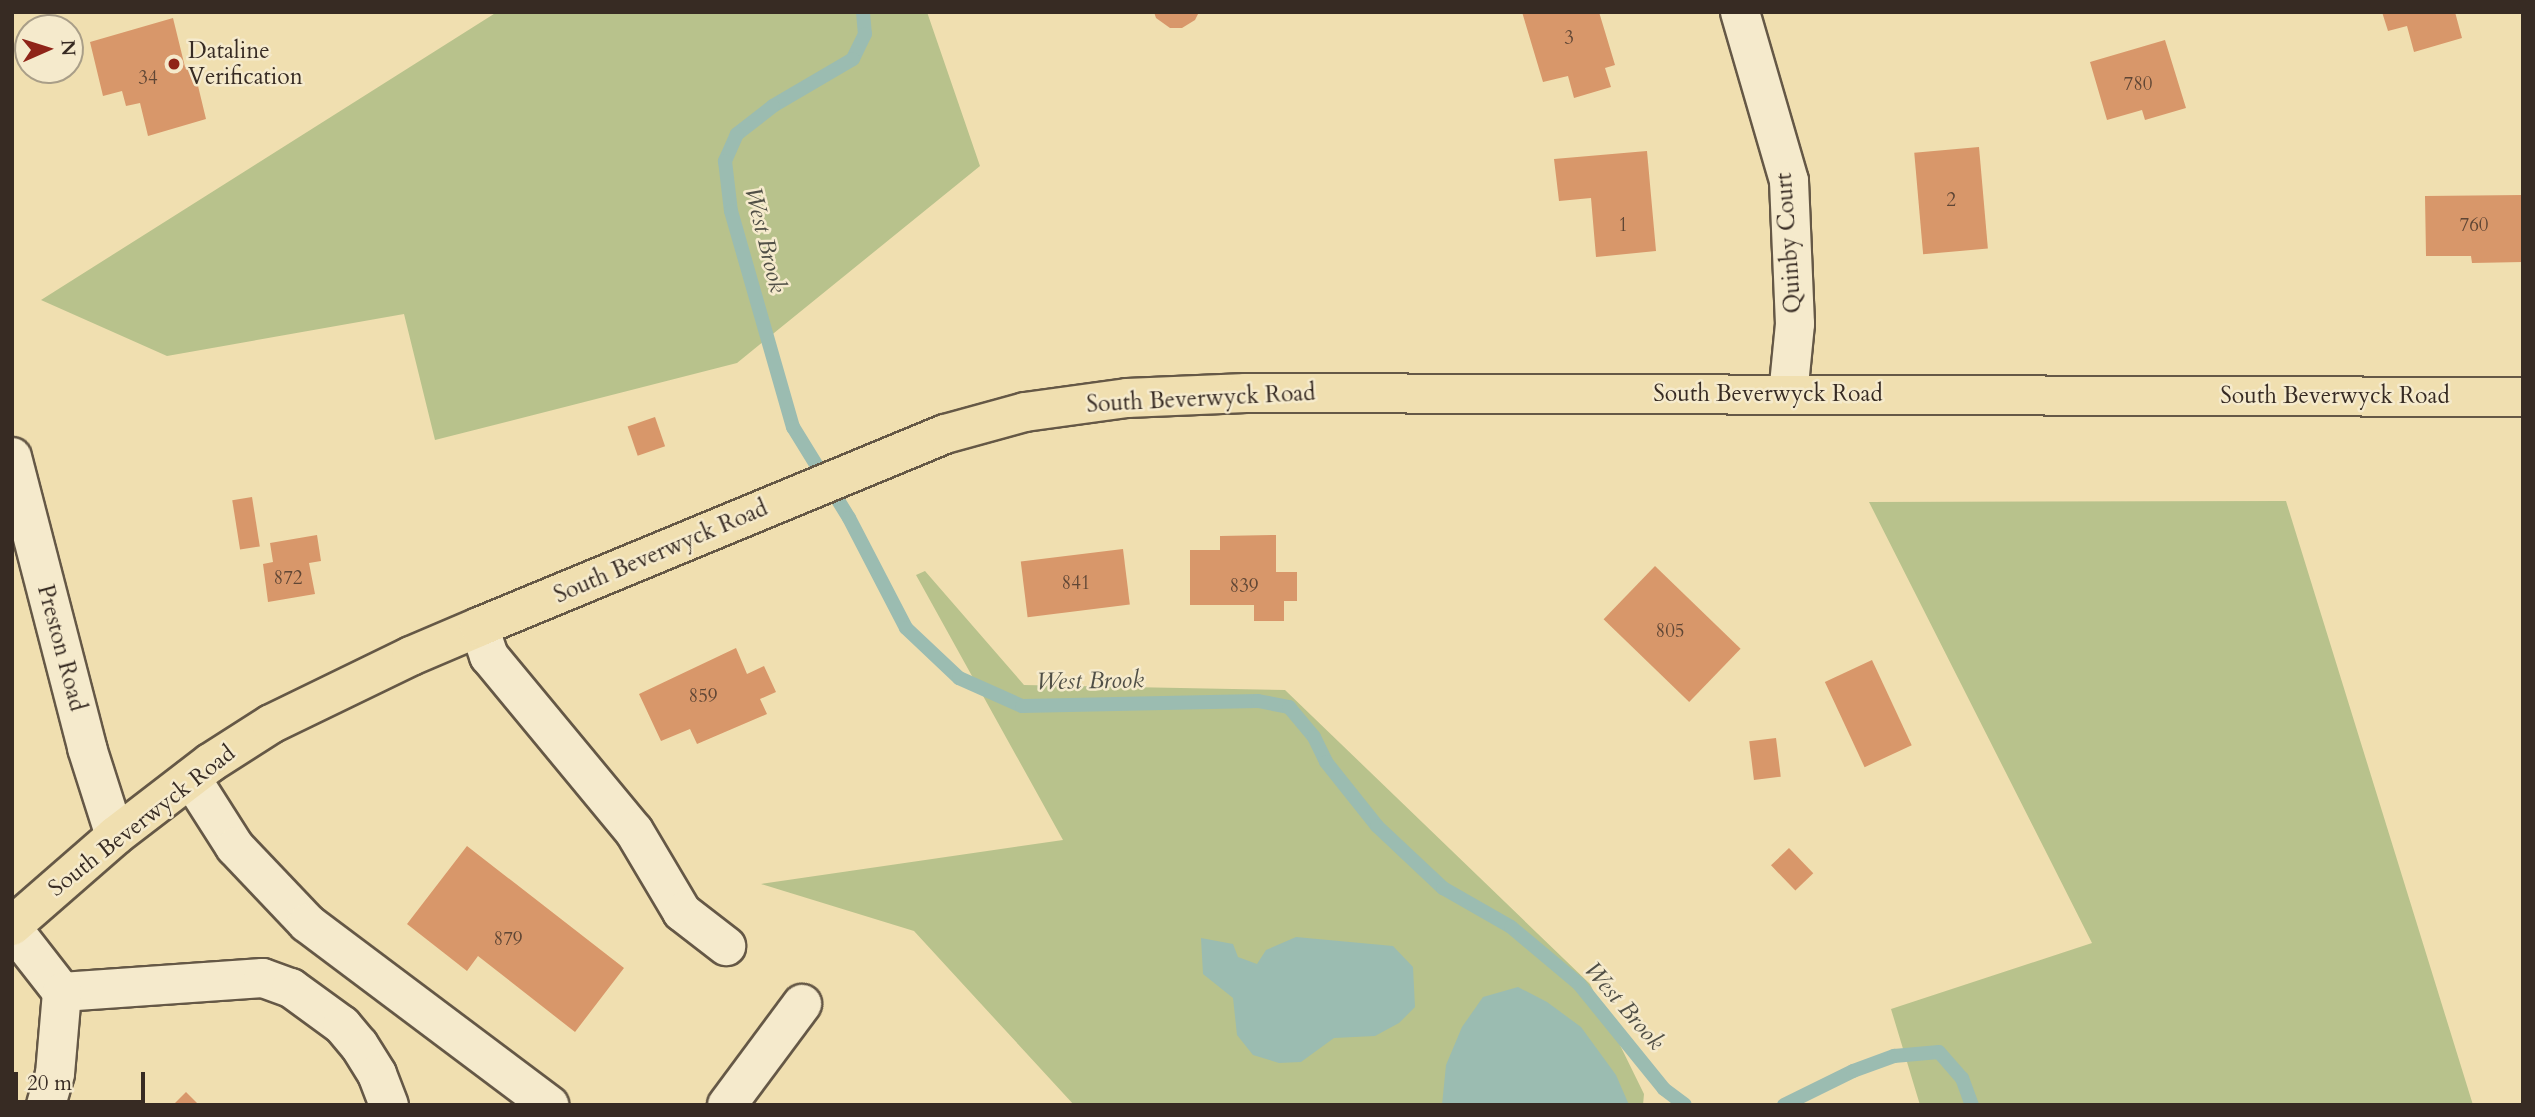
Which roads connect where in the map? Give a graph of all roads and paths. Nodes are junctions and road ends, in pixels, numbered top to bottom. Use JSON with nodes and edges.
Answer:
{"nodes":[{"id":1,"x":1740,"y":12,"type":"edge"},
{"id":2,"x":1788,"y":395,"type":"junction"},
{"id":3,"x":2523,"y":397,"type":"edge"},
{"id":4,"x":12,"y":457,"type":"edge"},
{"id":5,"x":480,"y":627,"type":"junction"},
{"id":6,"x":191,"y":778,"type":"junction"},
{"id":7,"x":115,"y":836,"type":"junction"},
{"id":8,"x":12,"y":927,"type":"edge"},
{"id":9,"x":726,"y":946,"type":"dead end"},
{"id":10,"x":62,"y":992,"type":"junction"},
{"id":11,"x":802,"y":1004,"type":"dead end"},
{"id":12,"x":728,"y":1104,"type":"edge"},
{"id":13,"x":46,"y":1105,"type":"edge"},
{"id":14,"x":389,"y":1105,"type":"edge"},
{"id":15,"x":549,"y":1105,"type":"edge"}],
"edges":[{"from":1,"to":2,"type":"street","name":"Quinby Court"},
{"from":2,"to":3,"type":"main road","name":"South Beverwyck Road"},
{"from":2,"to":5,"type":"main road","name":"South Beverwyck Road"},
{"from":4,"to":7,"type":"street","name":"Preston Road"},
{"from":5,"to":6,"type":"main road","name":"South Beverwyck Road"},
{"from":5,"to":9,"type":"street"},
{"from":6,"to":7,"type":"main road","name":"South Beverwyck Road"},
{"from":6,"to":15,"type":"street"},
{"from":7,"to":8,"type":"main road","name":"South Beverwyck Road"},
{"from":8,"to":10,"type":"street"},
{"from":10,"to":13,"type":"street"},
{"from":10,"to":14,"type":"street"},
{"from":11,"to":12,"type":"street"}]}
